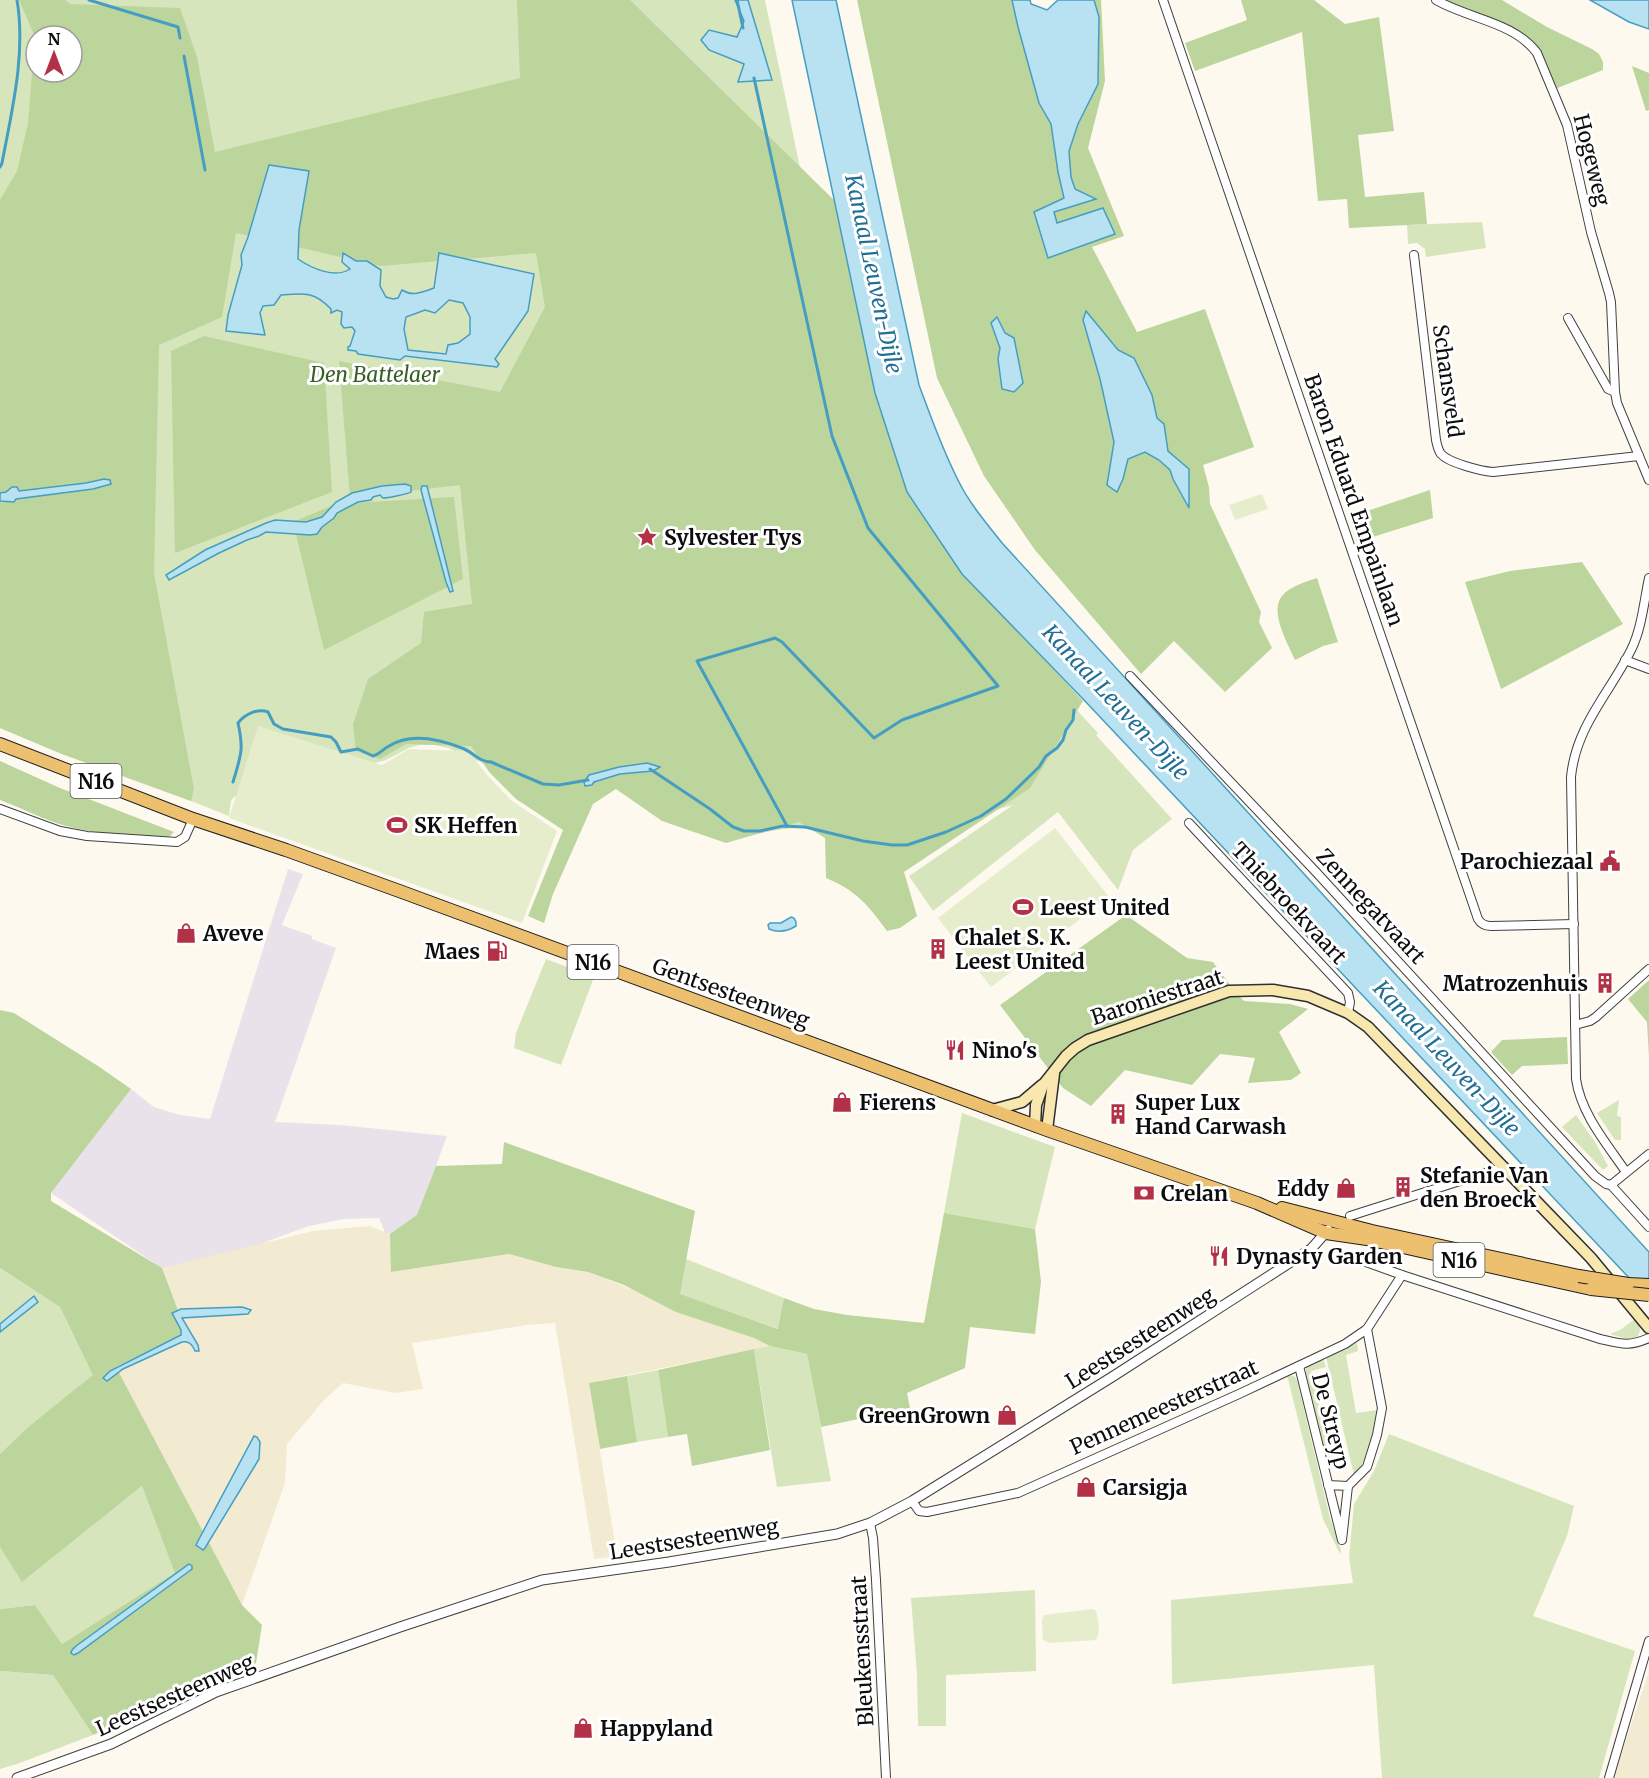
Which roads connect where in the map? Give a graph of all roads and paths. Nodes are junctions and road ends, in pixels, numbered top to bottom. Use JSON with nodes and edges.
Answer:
{"nodes":[{"id":1,"x":1163,"y":0,"type":"edge"},
{"id":2,"x":1436,"y":0,"type":"edge"},
{"id":3,"x":1414,"y":255,"type":"dead end"},
{"id":4,"x":1568,"y":318,"type":"dead end"},
{"id":5,"x":1615,"y":392,"type":"junction"},
{"id":6,"x":1639,"y":456,"type":"junction"},
{"id":7,"x":1649,"y":480,"type":"edge"},
{"id":8,"x":1649,"y":578,"type":"edge"},
{"id":9,"x":1625,"y":660,"type":"junction"},
{"id":10,"x":1649,"y":669,"type":"edge"},
{"id":11,"x":1130,"y":676,"type":"dead end"},
{"id":12,"x":0,"y":744,"type":"edge"},
{"id":13,"x":0,"y":809,"type":"edge"},
{"id":14,"x":193,"y":819,"type":"junction"},
{"id":15,"x":1189,"y":823,"type":"dead end"},
{"id":16,"x":1574,"y":924,"type":"junction"},
{"id":17,"x":1649,"y":969,"type":"edge"},
{"id":18,"x":1348,"y":1013,"type":"junction"},
{"id":19,"x":1575,"y":1025,"type":"junction"},
{"id":20,"x":1054,"y":1072,"type":"junction"},
{"id":21,"x":1043,"y":1085,"type":"junction"},
{"id":22,"x":992,"y":1110,"type":"junction"},
{"id":23,"x":1041,"y":1128,"type":"junction"},
{"id":24,"x":1649,"y":1154,"type":"edge"},
{"id":25,"x":1504,"y":1167,"type":"junction"},
{"id":26,"x":1626,"y":1172,"type":"junction"},
{"id":27,"x":1611,"y":1185,"type":"junction"},
{"id":28,"x":1257,"y":1203,"type":"junction"},
{"id":29,"x":1350,"y":1216,"type":"dead end"},
{"id":30,"x":1334,"y":1222,"type":"junction"},
{"id":31,"x":1649,"y":1227,"type":"edge"},
{"id":32,"x":1326,"y":1233,"type":"junction"},
{"id":33,"x":1352,"y":1257,"type":"dead end"},
{"id":34,"x":1402,"y":1275,"type":"junction"},
{"id":35,"x":1649,"y":1285,"type":"edge"},
{"id":36,"x":1649,"y":1295,"type":"edge"},
{"id":37,"x":1649,"y":1328,"type":"edge"},
{"id":38,"x":1367,"y":1329,"type":"junction"},
{"id":39,"x":1649,"y":1338,"type":"edge"},
{"id":40,"x":1299,"y":1366,"type":"junction"},
{"id":41,"x":1328,"y":1485,"type":"junction"},
{"id":42,"x":1348,"y":1486,"type":"junction"},
{"id":43,"x":912,"y":1501,"type":"junction"},
{"id":44,"x":870,"y":1523,"type":"junction"},
{"id":45,"x":1649,"y":1641,"type":"edge"},
{"id":46,"x":17,"y":1778,"type":"edge"},
{"id":47,"x":886,"y":1778,"type":"edge"},
{"id":48,"x":1609,"y":1778,"type":"edge"}],
"edges":[{"from":1,"to":16,"type":"street","name":"Baron Eduard Empainlaan"},
{"from":2,"to":5,"type":"street","name":"Hogeweg"},
{"from":3,"to":6,"type":"street","name":"Schansveld"},
{"from":4,"to":5,"type":"street","name":"Hogeweg"},
{"from":5,"to":6,"type":"street","name":"Hogeweg"},
{"from":6,"to":7,"type":"street","name":"Hogeweg"},
{"from":8,"to":9,"type":"street"},
{"from":9,"to":10,"type":"street"},
{"from":9,"to":16,"type":"street"},
{"from":11,"to":27,"type":"street","name":"Zennegatvaart"},
{"from":12,"to":14,"type":"main road","name":"Gentsesteenweg","number":"N16"},
{"from":13,"to":14,"type":"street"},
{"from":14,"to":22,"type":"main road","name":"Gentsesteenweg","number":"N16"},
{"from":15,"to":18,"type":"street","name":"Thiebroekvaart"},
{"from":16,"to":19,"type":"street"},
{"from":17,"to":19,"type":"street"},
{"from":18,"to":20,"type":"main road","name":"Baroniestraat"},
{"from":18,"to":25,"type":"main road","name":"Baroniestraat"},
{"from":19,"to":26,"type":"street"},
{"from":20,"to":21,"type":"main road","name":"Baroniestraat"},
{"from":20,"to":23,"type":"main road"},
{"from":21,"to":22,"type":"main road"},
{"from":21,"to":23,"type":"main road","name":"Baroniestraat"},
{"from":22,"to":23,"type":"main road","name":"Gentsesteenweg","number":"N16"},
{"from":23,"to":28,"type":"main road","name":"Gentsesteenweg","number":"N16"},
{"from":24,"to":26,"type":"street"},
{"from":25,"to":29,"type":"street"},
{"from":25,"to":37,"type":"main road","name":"Baroniestraat"},
{"from":26,"to":27,"type":"street"},
{"from":27,"to":31,"type":"street","name":"Zennegatvaart"},
{"from":28,"to":30,"type":"main road","name":"Gentsesteenweg","number":"N16"},
{"from":28,"to":32,"type":"main road","name":"Gentsesteenweg","number":"N16"},
{"from":30,"to":32,"type":"street","name":"Leestsesteenweg"},
{"from":30,"to":35,"type":"main road","name":"Gentsesteenweg","number":"N16","bridge":true},
{"from":32,"to":36,"type":"main road","name":"Gentsesteenweg","number":"N16","bridge":true},
{"from":32,"to":43,"type":"street","name":"Leestsesteenweg"},
{"from":33,"to":34,"type":"street"},
{"from":34,"to":38,"type":"street","name":"Pennemeesterstraat"},
{"from":34,"to":39,"type":"street"},
{"from":38,"to":40,"type":"street","name":"Pennemeesterstraat"},
{"from":38,"to":42,"type":"street"},
{"from":40,"to":41,"type":"street","name":"De Streyp"},
{"from":40,"to":43,"type":"street","name":"Pennemeesterstraat"},
{"from":41,"to":42,"type":"street","name":"De Streyp"},
{"from":41,"to":42,"type":"street","name":"De Streyp"},
{"from":43,"to":44,"type":"street","name":"Leestsesteenweg"},
{"from":44,"to":46,"type":"street","name":"Leestsesteenweg"},
{"from":44,"to":47,"type":"street","name":"Bleukensstraat"},
{"from":45,"to":48,"type":"street"}]}
